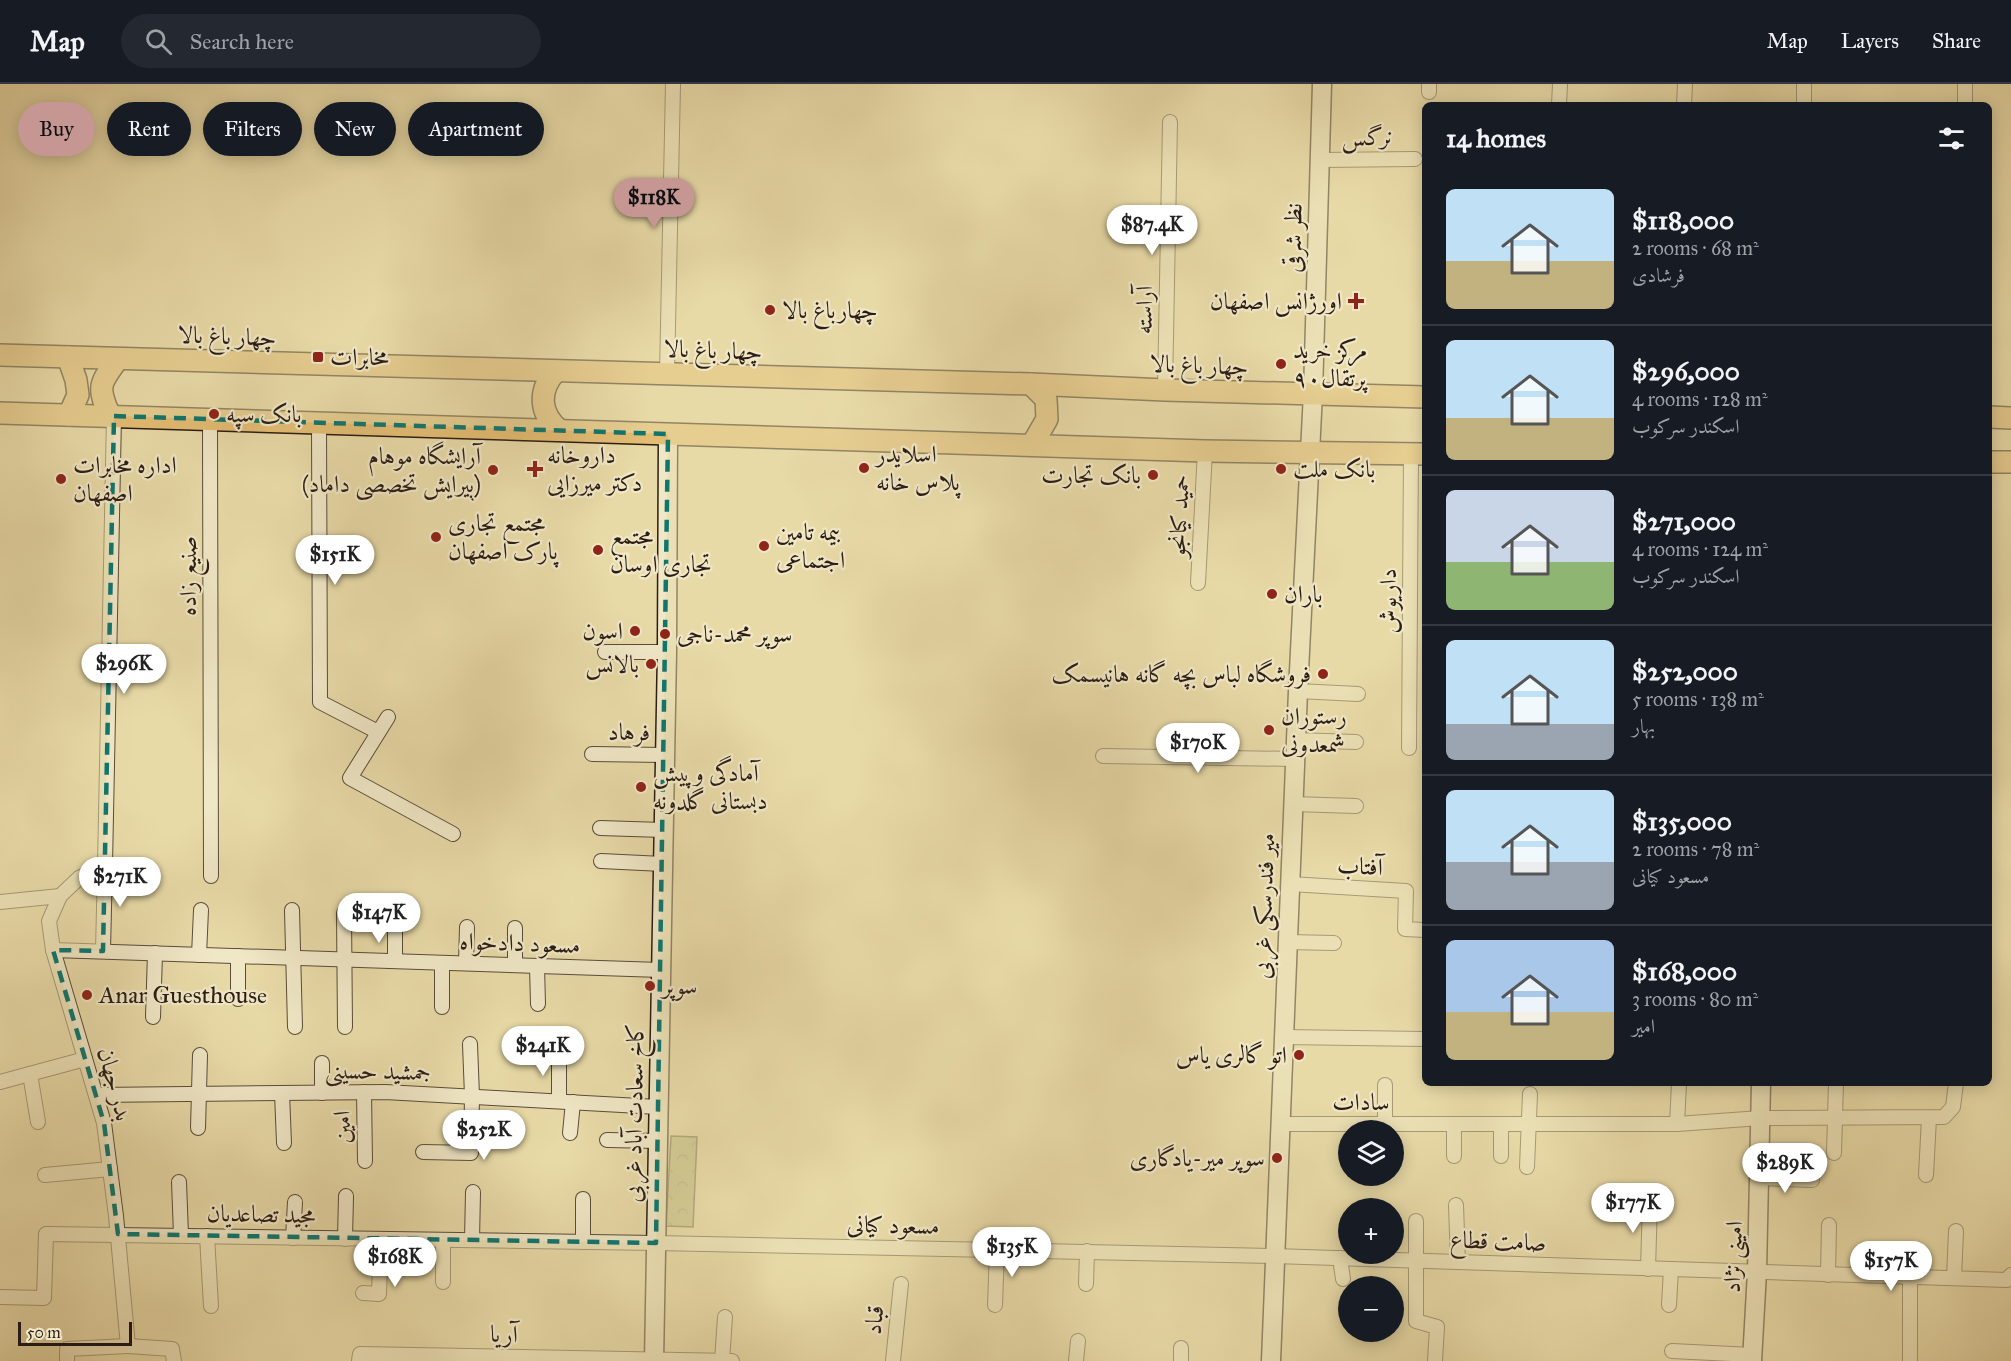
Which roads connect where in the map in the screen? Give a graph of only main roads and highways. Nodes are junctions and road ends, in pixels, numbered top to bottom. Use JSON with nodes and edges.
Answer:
{"nodes":[{"id":1,"x":1322,"y":84,"type":"edge"},
{"id":2,"x":0,"y":355,"type":"edge"},
{"id":3,"x":68,"y":357,"type":"junction"},
{"id":4,"x":118,"y":359,"type":"junction"},
{"id":5,"x":556,"y":371,"type":"junction"},
{"id":6,"x":1031,"y":384,"type":"junction"},
{"id":7,"x":1313,"y":393,"type":"junction"},
{"id":8,"x":1422,"y":397,"type":"edge"},
{"id":9,"x":0,"y":413,"type":"edge"},
{"id":10,"x":69,"y":415,"type":"junction"},
{"id":11,"x":112,"y":416,"type":"junction"},
{"id":12,"x":1992,"y":417,"type":"edge"},
{"id":13,"x":2011,"y":418,"type":"edge"},
{"id":14,"x":558,"y":430,"type":"junction"},
{"id":15,"x":668,"y":434,"type":"junction"},
{"id":16,"x":1032,"y":445,"type":"junction"},
{"id":17,"x":1310,"y":453,"type":"junction"},
{"id":18,"x":1418,"y":454,"type":"edge"},
{"id":19,"x":1992,"y":462,"type":"edge"},
{"id":20,"x":2011,"y":462,"type":"edge"},
{"id":21,"x":1761,"y":1086,"type":"edge"},
{"id":22,"x":1752,"y":1358,"type":"edge"},
{"id":23,"x":654,"y":1360,"type":"edge"},
{"id":24,"x":1271,"y":1361,"type":"edge"}],
"edges":[{"from":1,"to":7,"type":"main road","name":"نظر شرقی"},
{"from":2,"to":3,"type":"main road","name":"چهار باغ بالا"},
{"from":3,"to":4,"type":"main road","name":"چهار باغ بالا"},
{"from":3,"to":10,"type":"main road"},
{"from":4,"to":5,"type":"main road","name":"چهار باغ بالا"},
{"from":4,"to":11,"type":"main road"},
{"from":5,"to":6,"type":"main road","name":"چهار باغ بالا"},
{"from":5,"to":14,"type":"main road"},
{"from":6,"to":7,"type":"main road","name":"چهار باغ بالا"},
{"from":6,"to":16,"type":"main road"},
{"from":7,"to":8,"type":"main road","name":"چهار باغ بالا"},
{"from":7,"to":17,"type":"main road","name":"نظر شرقی"},
{"from":9,"to":10,"type":"main road"},
{"from":10,"to":11,"type":"main road"},
{"from":11,"to":14,"type":"main road"},
{"from":12,"to":13,"type":"main road"},
{"from":14,"to":15,"type":"main road"},
{"from":15,"to":16,"type":"main road"},
{"from":15,"to":23,"type":"main road","name":"کاخ سعادت آباد غربی"},
{"from":16,"to":17,"type":"main road"},
{"from":17,"to":18,"type":"main road"},
{"from":17,"to":24,"type":"main road","name":"میر فندرسکی غربی"},
{"from":19,"to":20,"type":"main road"},
{"from":21,"to":22,"type":"main road","name":"امینی نژاد"}]}
